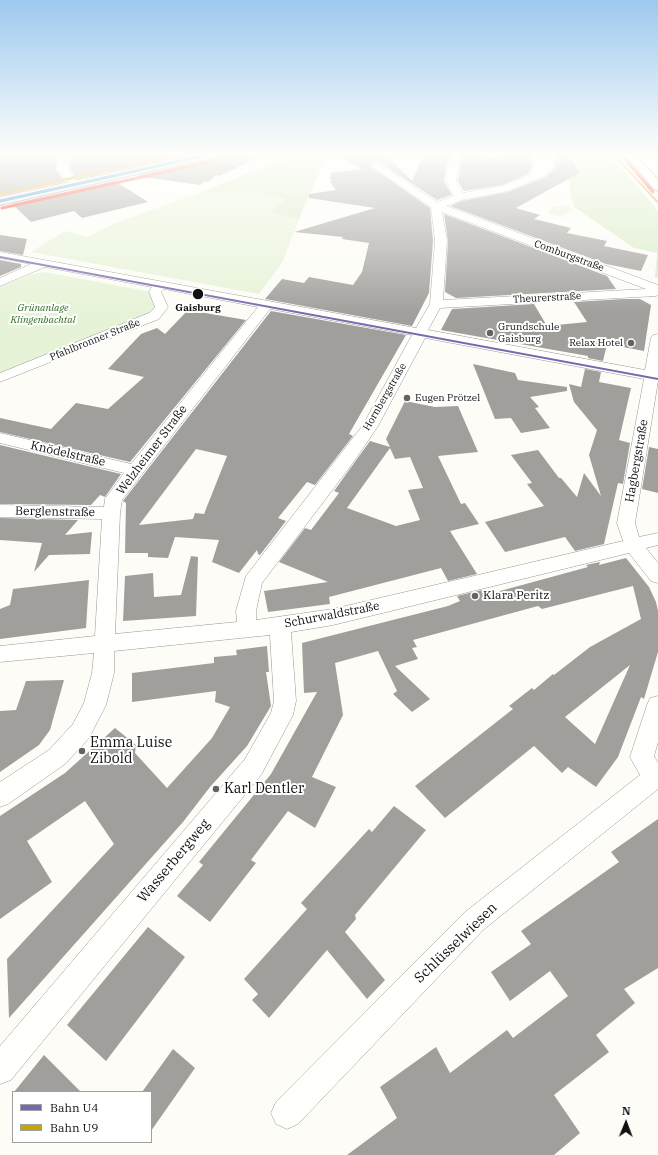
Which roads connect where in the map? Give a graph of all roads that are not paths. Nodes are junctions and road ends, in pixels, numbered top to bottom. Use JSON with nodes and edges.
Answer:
{"nodes":[{"id":1,"x":436,"y":208,"type":"edge"},
{"id":2,"x":441,"y":208,"type":"edge"},
{"id":3,"x":0,"y":255,"type":"edge"},
{"id":4,"x":44,"y":263,"type":"junction"},
{"id":5,"x":0,"y":282,"type":"edge"},
{"id":6,"x":161,"y":284,"type":"junction"},
{"id":7,"x":658,"y":291,"type":"edge"},
{"id":8,"x":267,"y":304,"type":"junction"},
{"id":9,"x":436,"y":304,"type":"junction"},
{"id":10,"x":420,"y":333,"type":"junction"},
{"id":11,"x":658,"y":338,"type":"edge"},
{"id":12,"x":655,"y":377,"type":"edge"},
{"id":13,"x":0,"y":378,"type":"edge"},
{"id":14,"x":0,"y":438,"type":"edge"},
{"id":15,"x":135,"y":470,"type":"junction"},
{"id":16,"x":0,"y":511,"type":"edge"},
{"id":17,"x":111,"y":513,"type":"junction"},
{"id":18,"x":658,"y":539,"type":"edge"},
{"id":19,"x":633,"y":544,"type":"junction"},
{"id":20,"x":658,"y":576,"type":"edge"},
{"id":21,"x":280,"y":626,"type":"junction"},
{"id":22,"x":247,"y":630,"type":"junction"},
{"id":23,"x":103,"y":645,"type":"junction"},
{"id":24,"x":0,"y":654,"type":"edge"},
{"id":25,"x":658,"y":704,"type":"edge"},
{"id":26,"x":656,"y":776,"type":"edge"},
{"id":27,"x":0,"y":796,"type":"edge"},
{"id":28,"x":0,"y":1069,"type":"edge"},
{"id":29,"x":287,"y":1113,"type":"dead end"}],
"edges":[{"from":1,"to":9,"type":"street","name":"Hornbergstraße"},
{"from":2,"to":7,"type":"street","name":"Comburgstraße"},
{"from":3,"to":4,"type":"street"},
{"from":4,"to":5,"type":"street"},
{"from":4,"to":6,"type":"street"},
{"from":6,"to":8,"type":"street"},
{"from":6,"to":13,"type":"street","name":"Pfahlbronner Straße"},
{"from":7,"to":9,"type":"street","name":"Theurerstraße"},
{"from":8,"to":10,"type":"street"},
{"from":8,"to":15,"type":"street","name":"Welzheimer Straße"},
{"from":9,"to":10,"type":"street","name":"Hornbergstraße"},
{"from":10,"to":12,"type":"street"},
{"from":10,"to":22,"type":"street","name":"Hornbergstraße"},
{"from":11,"to":12,"type":"street","name":"Hagbergstraße"},
{"from":12,"to":19,"type":"street","name":"Hagbergstraße"},
{"from":14,"to":15,"type":"street","name":"Knödelstraße"},
{"from":15,"to":17,"type":"street","name":"Welzheimer Straße"},
{"from":16,"to":17,"type":"street","name":"Berglenstraße"},
{"from":17,"to":23,"type":"street","name":"Welzheimer Straße"},
{"from":18,"to":19,"type":"street","name":"Schurwaldstraße"},
{"from":19,"to":20,"type":"street","name":"Hagbergstraße"},
{"from":19,"to":21,"type":"street","name":"Schurwaldstraße"},
{"from":21,"to":22,"type":"street","name":"Schurwaldstraße"},
{"from":21,"to":28,"type":"street","name":"Wasserbergweg"},
{"from":22,"to":23,"type":"street","name":"Schurwaldstraße"},
{"from":23,"to":24,"type":"street","name":"Schurwaldstraße"},
{"from":23,"to":27,"type":"street"},
{"from":25,"to":26,"type":"street"},
{"from":26,"to":29,"type":"street","name":"Schlüsselwiesen"}]}
